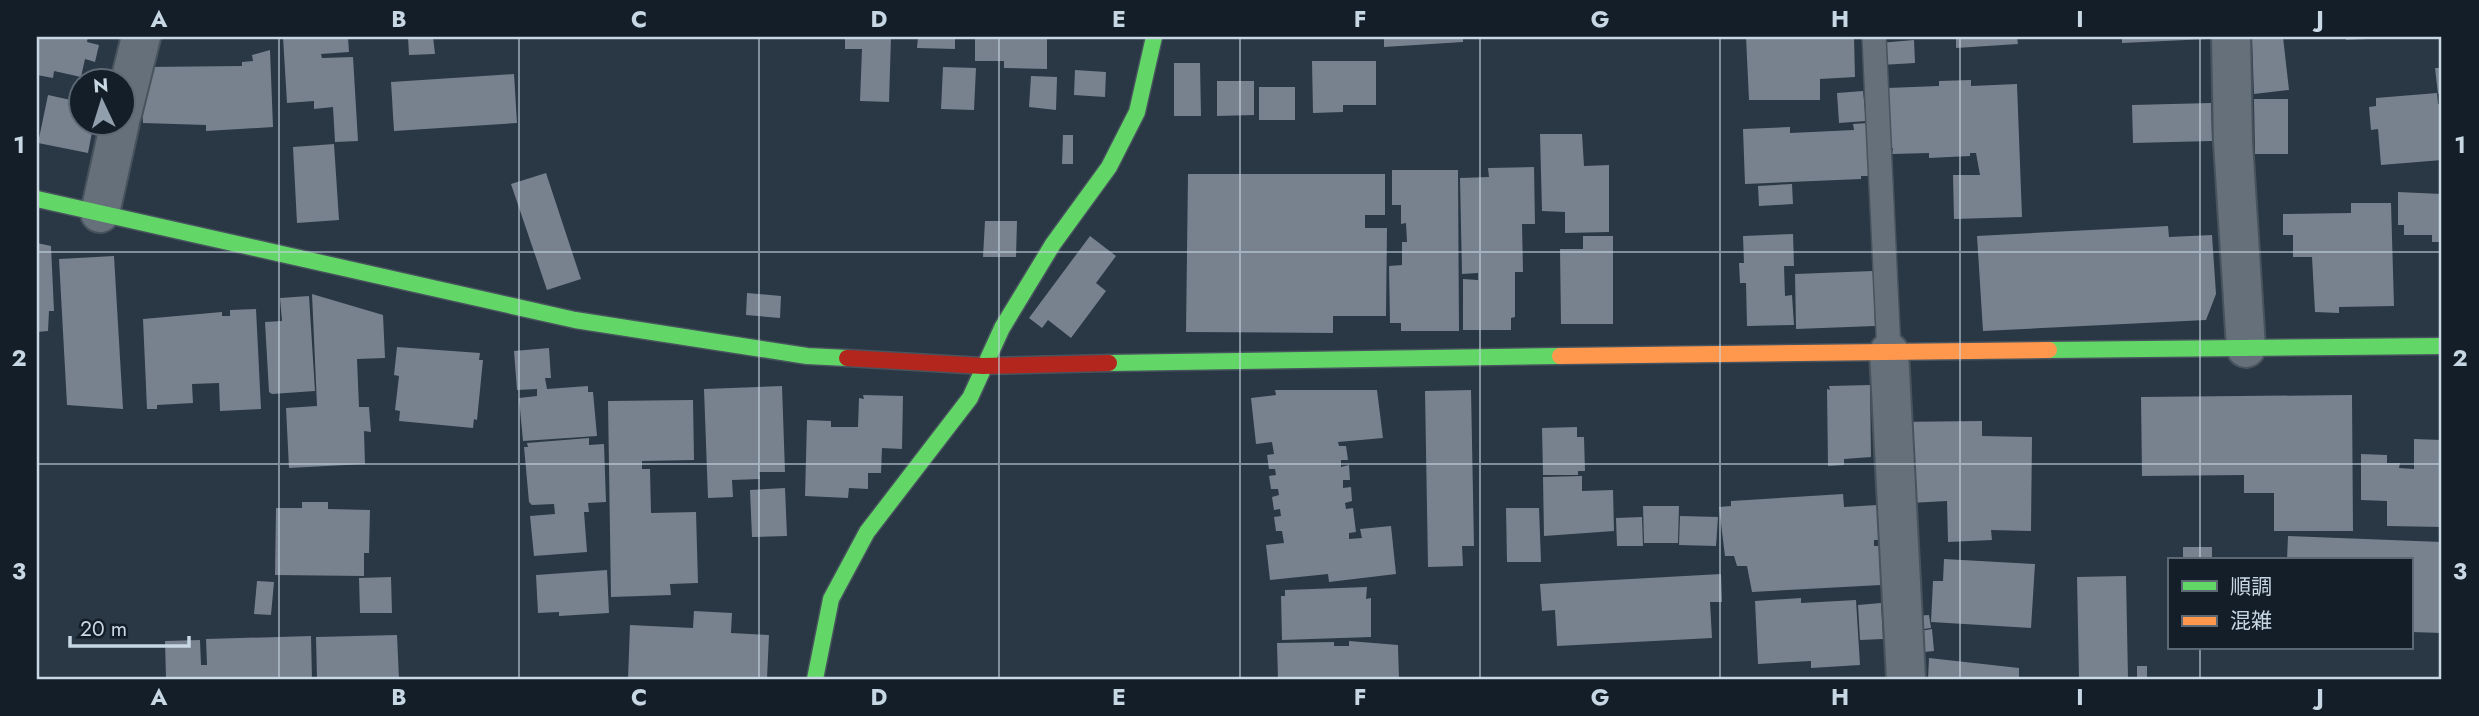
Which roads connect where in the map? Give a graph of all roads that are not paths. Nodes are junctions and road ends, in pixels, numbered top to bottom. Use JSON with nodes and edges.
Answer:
{"nodes":[{"id":1,"x":141,"y":37,"type":"edge"},
{"id":2,"x":1154,"y":37,"type":"edge"},
{"id":3,"x":1874,"y":37,"type":"edge"},
{"id":4,"x":2231,"y":37,"type":"edge"},
{"id":5,"x":134,"y":66,"type":"edge"},
{"id":6,"x":117,"y":136,"type":"edge"},
{"id":7,"x":37,"y":199,"type":"edge"},
{"id":8,"x":100,"y":213,"type":"junction"},
{"id":9,"x":2442,"y":346,"type":"edge"},
{"id":10,"x":2246,"y":348,"type":"junction"},
{"id":11,"x":1889,"y":352,"type":"junction"},
{"id":12,"x":983,"y":366,"type":"junction"},
{"id":13,"x":816,"y":679,"type":"edge"},
{"id":14,"x":1906,"y":679,"type":"edge"}],
"edges":[{"from":1,"to":5,"type":"street"},
{"from":2,"to":12,"type":"street"},
{"from":3,"to":11,"type":"lane"},
{"from":4,"to":10,"type":"street"},
{"from":6,"to":8,"type":"street"},
{"from":7,"to":8,"type":"street"},
{"from":8,"to":12,"type":"street"},
{"from":9,"to":10,"type":"street"},
{"from":10,"to":11,"type":"street"},
{"from":11,"to":12,"type":"street"},
{"from":11,"to":14,"type":"street"},
{"from":12,"to":13,"type":"street"}]}
